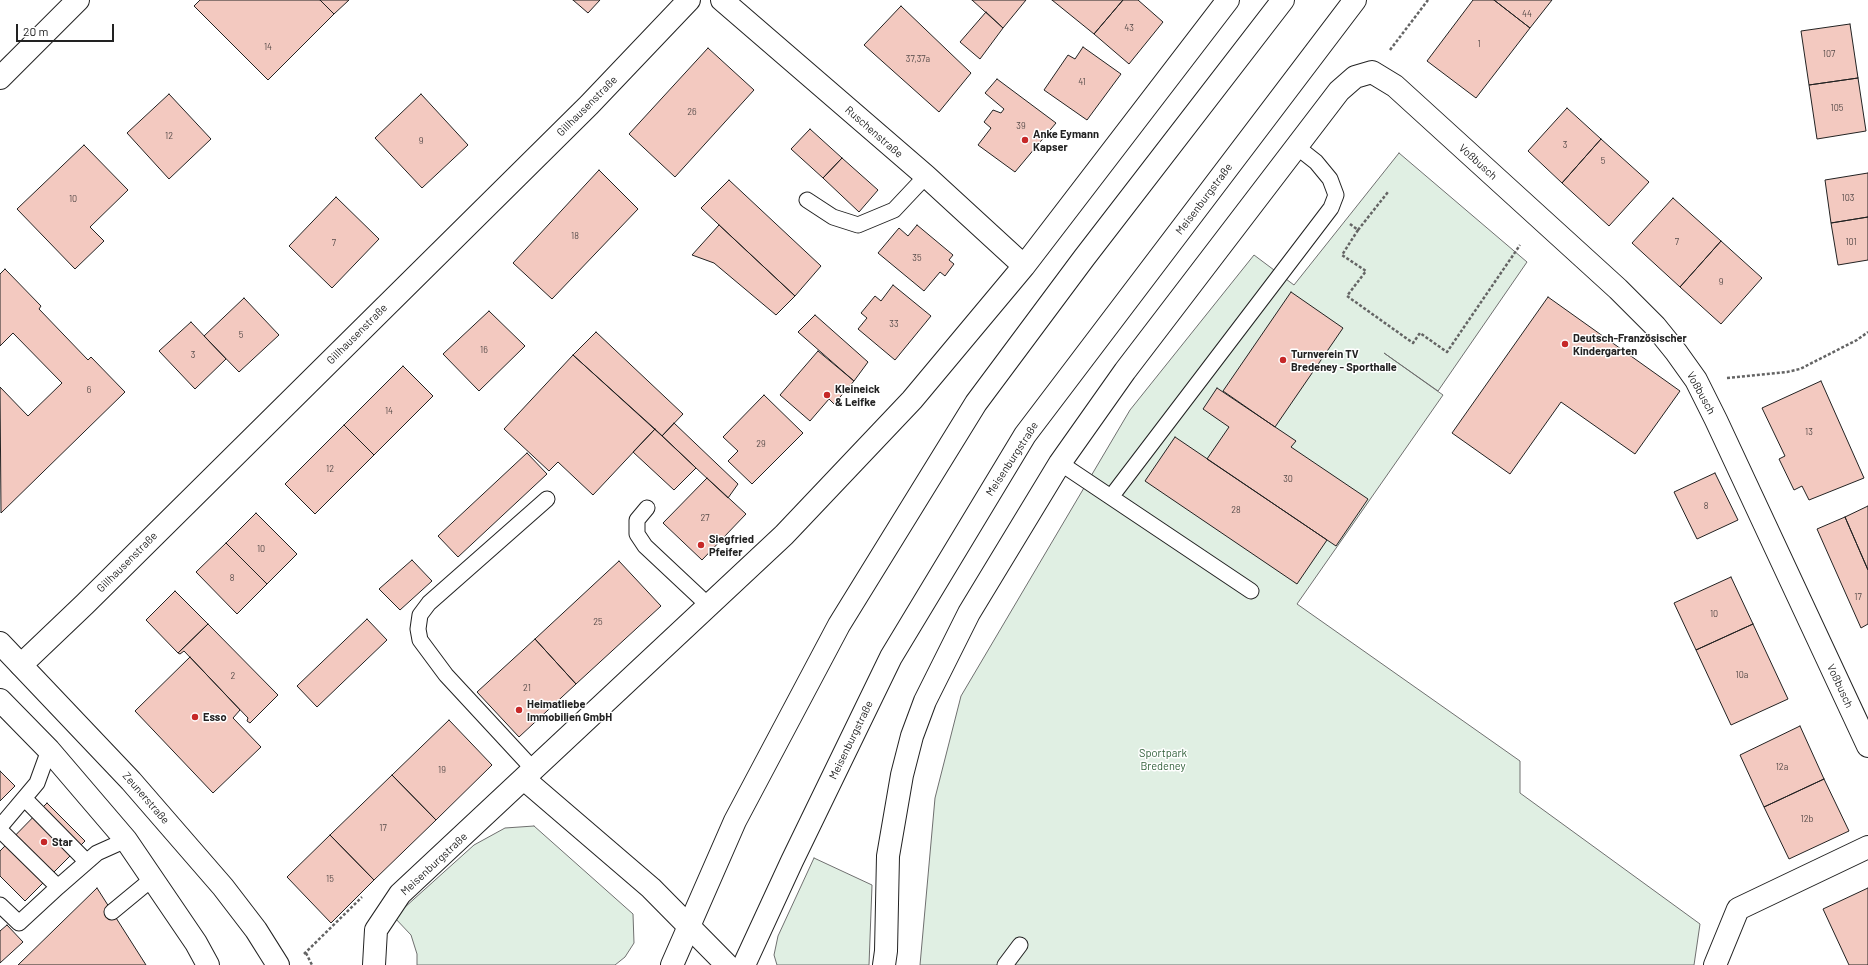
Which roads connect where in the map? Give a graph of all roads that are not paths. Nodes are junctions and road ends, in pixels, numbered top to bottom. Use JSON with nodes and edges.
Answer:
{"nodes":[{"id":1,"x":78,"y":0,"type":"edge"},
{"id":2,"x":689,"y":0,"type":"edge"},
{"id":3,"x":722,"y":0,"type":"edge"},
{"id":4,"x":1228,"y":0,"type":"edge"},
{"id":5,"x":1283,"y":0,"type":"edge"},
{"id":6,"x":1355,"y":0,"type":"edge"},
{"id":7,"x":0,"y":78,"type":"edge"},
{"id":8,"x":1297,"y":147,"type":"junction"},
{"id":9,"x":926,"y":176,"type":"junction"},
{"id":10,"x":807,"y":200,"type":"dead end"},
{"id":11,"x":1024,"y":266,"type":"junction"},
{"id":12,"x":1060,"y":463,"type":"junction"},
{"id":13,"x":1111,"y":497,"type":"junction"},
{"id":14,"x":547,"y":499,"type":"dead end"},
{"id":15,"x":647,"y":508,"type":"dead end"},
{"id":16,"x":1251,"y":591,"type":"dead end"},
{"id":17,"x":709,"y":606,"type":"junction"},
{"id":18,"x":0,"y":643,"type":"edge"},
{"id":19,"x":21,"y":665,"type":"junction"},
{"id":20,"x":0,"y":700,"type":"edge"},
{"id":21,"x":1868,"y":746,"type":"edge"},
{"id":22,"x":49,"y":750,"type":"junction"},
{"id":23,"x":529,"y":775,"type":"junction"},
{"id":24,"x":25,"y":799,"type":"junction"},
{"id":25,"x":0,"y":828,"type":"edge"},
{"id":26,"x":126,"y":840,"type":"junction"},
{"id":27,"x":1868,"y":847,"type":"edge"},
{"id":28,"x":86,"y":861,"type":"junction"},
{"id":29,"x":152,"y":879,"type":"junction"},
{"id":30,"x":58,"y":887,"type":"junction"},
{"id":31,"x":0,"y":905,"type":"edge"},
{"id":32,"x":112,"y":912,"type":"dead end"},
{"id":33,"x":689,"y":927,"type":"junction"},
{"id":34,"x":1020,"y":945,"type":"dead end"},
{"id":35,"x":208,"y":965,"type":"edge"},
{"id":36,"x":278,"y":965,"type":"edge"},
{"id":37,"x":374,"y":965,"type":"edge"},
{"id":38,"x":672,"y":965,"type":"edge"},
{"id":39,"x":727,"y":965,"type":"edge"},
{"id":40,"x":744,"y":965,"type":"edge"},
{"id":41,"x":884,"y":965,"type":"edge"},
{"id":42,"x":1005,"y":965,"type":"edge"},
{"id":43,"x":1715,"y":965,"type":"edge"}],
"edges":[{"from":1,"to":7,"type":"street"},
{"from":2,"to":19,"type":"street","name":"Gillhausenstraße"},
{"from":3,"to":9,"type":"street","name":"Ruschenstraße"},
{"from":4,"to":11,"type":"street","name":"Meisenburgstraße"},
{"from":5,"to":33,"type":"street"},
{"from":6,"to":40,"type":"street","name":"Meisenburgstraße"},
{"from":8,"to":12,"type":"street"},
{"from":8,"to":13,"type":"lane"},
{"from":8,"to":21,"type":"street","name":"Voßbusch"},
{"from":9,"to":10,"type":"lane"},
{"from":9,"to":11,"type":"street","name":"Ruschenstraße"},
{"from":11,"to":17,"type":"street","name":"Meisenburgstraße"},
{"from":12,"to":13,"type":"lane"},
{"from":12,"to":41,"type":"street"},
{"from":13,"to":16,"type":"lane"},
{"from":14,"to":23,"type":"lane"},
{"from":15,"to":17,"type":"lane"},
{"from":17,"to":23,"type":"street","name":"Meisenburgstraße"},
{"from":18,"to":19,"type":"street","name":"Zeunerstraße"},
{"from":19,"to":36,"type":"street","name":"Zeunerstraße"},
{"from":20,"to":22,"type":"street"},
{"from":22,"to":24,"type":"lane"},
{"from":22,"to":26,"type":"street"},
{"from":23,"to":33,"type":"street"},
{"from":23,"to":37,"type":"street","name":"Meisenburgstraße"},
{"from":24,"to":25,"type":"lane"},
{"from":24,"to":28,"type":"lane"},
{"from":25,"to":30,"type":"lane"},
{"from":26,"to":28,"type":"lane"},
{"from":26,"to":29,"type":"street"},
{"from":27,"to":43,"type":"street"},
{"from":28,"to":30,"type":"lane"},
{"from":29,"to":32,"type":"lane"},
{"from":29,"to":35,"type":"street"},
{"from":30,"to":31,"type":"lane"},
{"from":33,"to":38,"type":"street"},
{"from":33,"to":39,"type":"street"},
{"from":34,"to":42,"type":"lane"}]}
